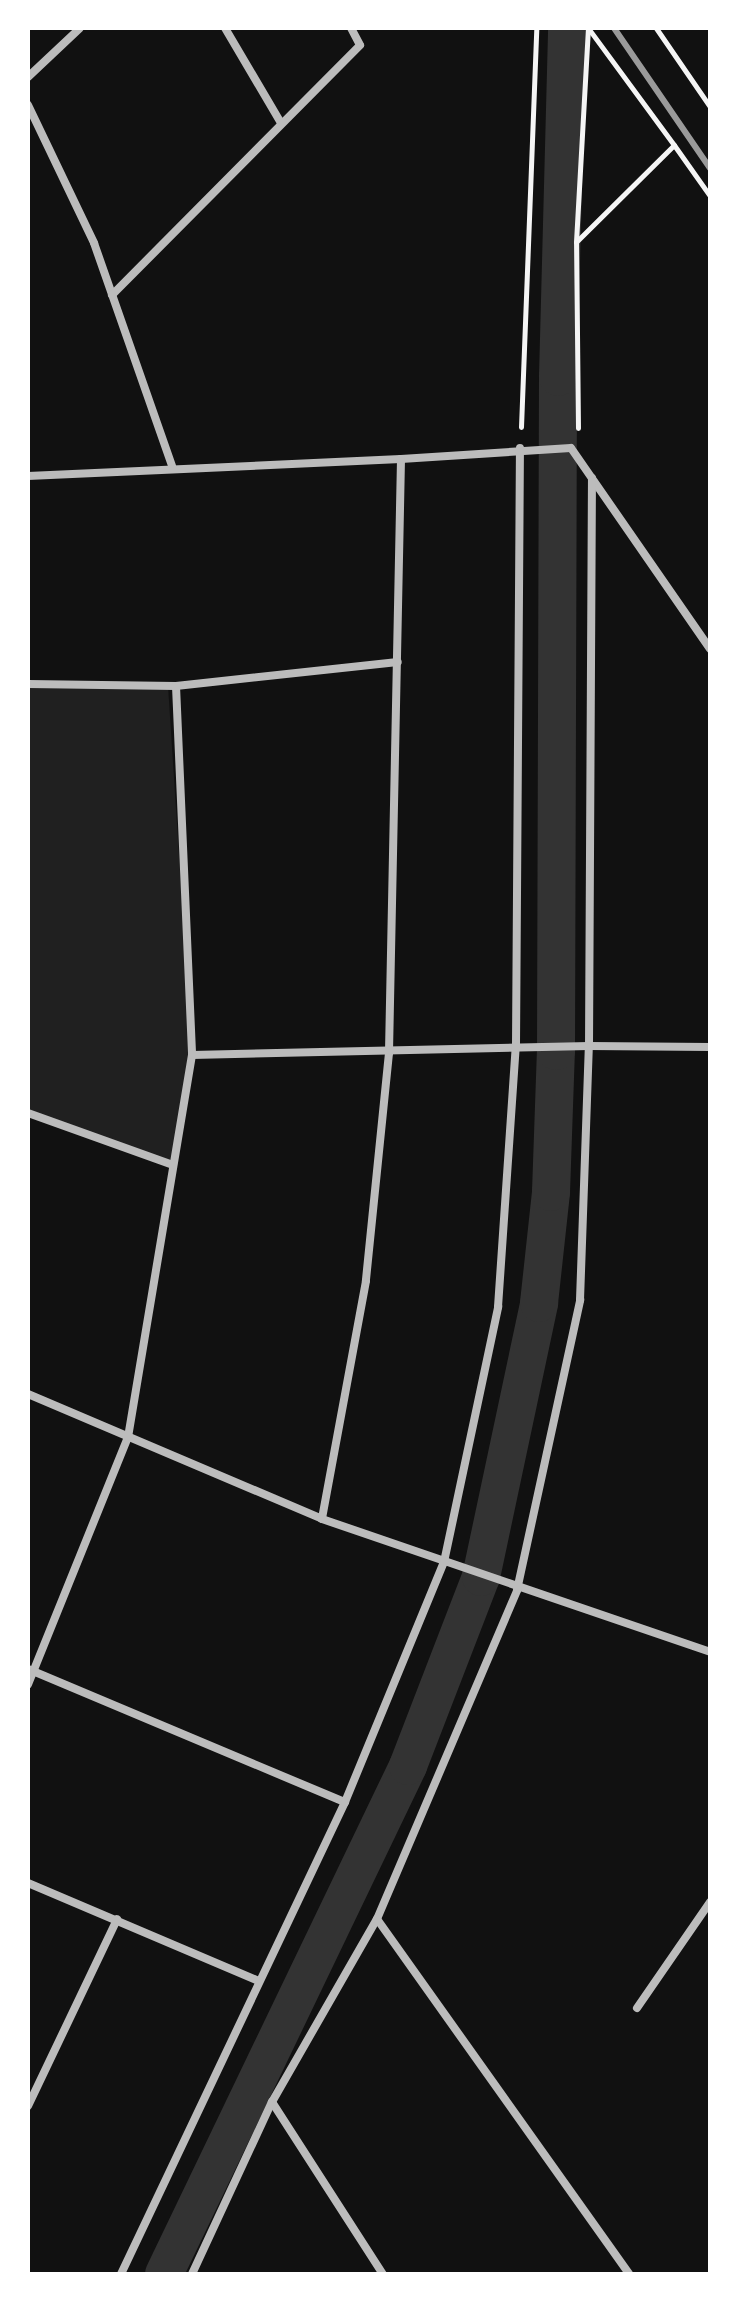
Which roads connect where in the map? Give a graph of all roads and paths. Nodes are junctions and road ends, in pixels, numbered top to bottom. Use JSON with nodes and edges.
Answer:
{"nodes":[{"id":1,"x":80,"y":28,"type":"edge"},
{"id":2,"x":225,"y":28,"type":"edge"},
{"id":3,"x":351,"y":28,"type":"edge"},
{"id":4,"x":536,"y":28,"type":"edge"},
{"id":5,"x":588,"y":28,"type":"edge"},
{"id":6,"x":656,"y":28,"type":"edge"},
{"id":7,"x":28,"y":77,"type":"edge"},
{"id":8,"x":28,"y":105,"type":"edge"},
{"id":9,"x":710,"y":107,"type":"edge"},
{"id":10,"x":281,"y":123,"type":"junction"},
{"id":11,"x":674,"y":145,"type":"junction"},
{"id":12,"x":710,"y":196,"type":"edge"},
{"id":13,"x":576,"y":242,"type":"junction"},
{"id":14,"x":112,"y":295,"type":"junction"},
{"id":15,"x":520,"y":448,"type":"junction"},
{"id":16,"x":578,"y":457,"type":"junction"},
{"id":17,"x":401,"y":459,"type":"junction"},
{"id":18,"x":172,"y":466,"type":"junction"},
{"id":19,"x":28,"y":476,"type":"edge"},
{"id":20,"x":592,"y":478,"type":"junction"},
{"id":21,"x":710,"y":649,"type":"edge"},
{"id":22,"x":398,"y":662,"type":"junction"},
{"id":23,"x":28,"y":684,"type":"edge"},
{"id":24,"x":176,"y":686,"type":"junction"},
{"id":25,"x":516,"y":1045,"type":"junction"},
{"id":26,"x":589,"y":1046,"type":"junction"},
{"id":27,"x":710,"y":1047,"type":"edge"},
{"id":28,"x":389,"y":1053,"type":"junction"},
{"id":29,"x":192,"y":1055,"type":"junction"},
{"id":30,"x":28,"y":1113,"type":"edge"},
{"id":31,"x":173,"y":1165,"type":"junction"},
{"id":32,"x":28,"y":1394,"type":"edge"},
{"id":33,"x":128,"y":1437,"type":"junction"},
{"id":34,"x":322,"y":1519,"type":"junction"},
{"id":35,"x":444,"y":1562,"type":"junction"},
{"id":36,"x":517,"y":1590,"type":"junction"},
{"id":37,"x":710,"y":1652,"type":"edge"},
{"id":38,"x":31,"y":1671,"type":"edge"},
{"id":39,"x":28,"y":1685,"type":"edge"},
{"id":40,"x":345,"y":1802,"type":"junction"},
{"id":41,"x":28,"y":1883,"type":"edge"},
{"id":42,"x":710,"y":1902,"type":"edge"},
{"id":43,"x":117,"y":1919,"type":"junction"},
{"id":44,"x":377,"y":1919,"type":"junction"},
{"id":45,"x":707,"y":1920,"type":"edge"},
{"id":46,"x":259,"y":1981,"type":"junction"},
{"id":47,"x":637,"y":2008,"type":"dead end"},
{"id":48,"x":272,"y":2102,"type":"junction"},
{"id":49,"x":28,"y":2106,"type":"edge"},
{"id":50,"x":121,"y":2274,"type":"edge"},
{"id":51,"x":192,"y":2274,"type":"edge"},
{"id":52,"x":383,"y":2274,"type":"edge"},
{"id":53,"x":629,"y":2274,"type":"edge"}],
"edges":[{"from":1,"to":7,"type":"street"},
{"from":2,"to":10,"type":"street"},
{"from":3,"to":10,"type":"street"},
{"from":4,"to":15,"type":"path"},
{"from":5,"to":11,"type":"path"},
{"from":5,"to":13,"type":"path"},
{"from":6,"to":9,"type":"path"},
{"from":8,"to":14,"type":"street"},
{"from":10,"to":14,"type":"street"},
{"from":11,"to":12,"type":"path"},
{"from":11,"to":13,"type":"path"},
{"from":13,"to":16,"type":"path"},
{"from":14,"to":18,"type":"street"},
{"from":15,"to":16,"type":"street"},
{"from":15,"to":17,"type":"street"},
{"from":15,"to":25,"type":"street"},
{"from":16,"to":20,"type":"street"},
{"from":17,"to":18,"type":"street"},
{"from":17,"to":22,"type":"street"},
{"from":18,"to":19,"type":"street"},
{"from":20,"to":21,"type":"street"},
{"from":20,"to":26,"type":"street"},
{"from":22,"to":24,"type":"street"},
{"from":22,"to":28,"type":"street"},
{"from":23,"to":24,"type":"street"},
{"from":24,"to":29,"type":"street"},
{"from":25,"to":26,"type":"street"},
{"from":25,"to":28,"type":"street"},
{"from":25,"to":35,"type":"street"},
{"from":26,"to":27,"type":"street"},
{"from":26,"to":36,"type":"street"},
{"from":28,"to":29,"type":"street"},
{"from":28,"to":34,"type":"street"},
{"from":29,"to":31,"type":"street"},
{"from":30,"to":31,"type":"street"},
{"from":31,"to":33,"type":"street"},
{"from":32,"to":33,"type":"street"},
{"from":33,"to":34,"type":"street"},
{"from":33,"to":38,"type":"street"},
{"from":34,"to":35,"type":"street"},
{"from":35,"to":36,"type":"street"},
{"from":35,"to":40,"type":"street"},
{"from":36,"to":37,"type":"street"},
{"from":36,"to":44,"type":"street"},
{"from":38,"to":39,"type":"street"},
{"from":38,"to":40,"type":"street"},
{"from":40,"to":46,"type":"street"},
{"from":41,"to":43,"type":"street"},
{"from":42,"to":45,"type":"street"},
{"from":43,"to":46,"type":"street"},
{"from":43,"to":49,"type":"street"},
{"from":44,"to":48,"type":"street"},
{"from":44,"to":53,"type":"street"},
{"from":45,"to":47,"type":"street"},
{"from":46,"to":50,"type":"street"},
{"from":48,"to":51,"type":"street"},
{"from":48,"to":52,"type":"street"}]}
